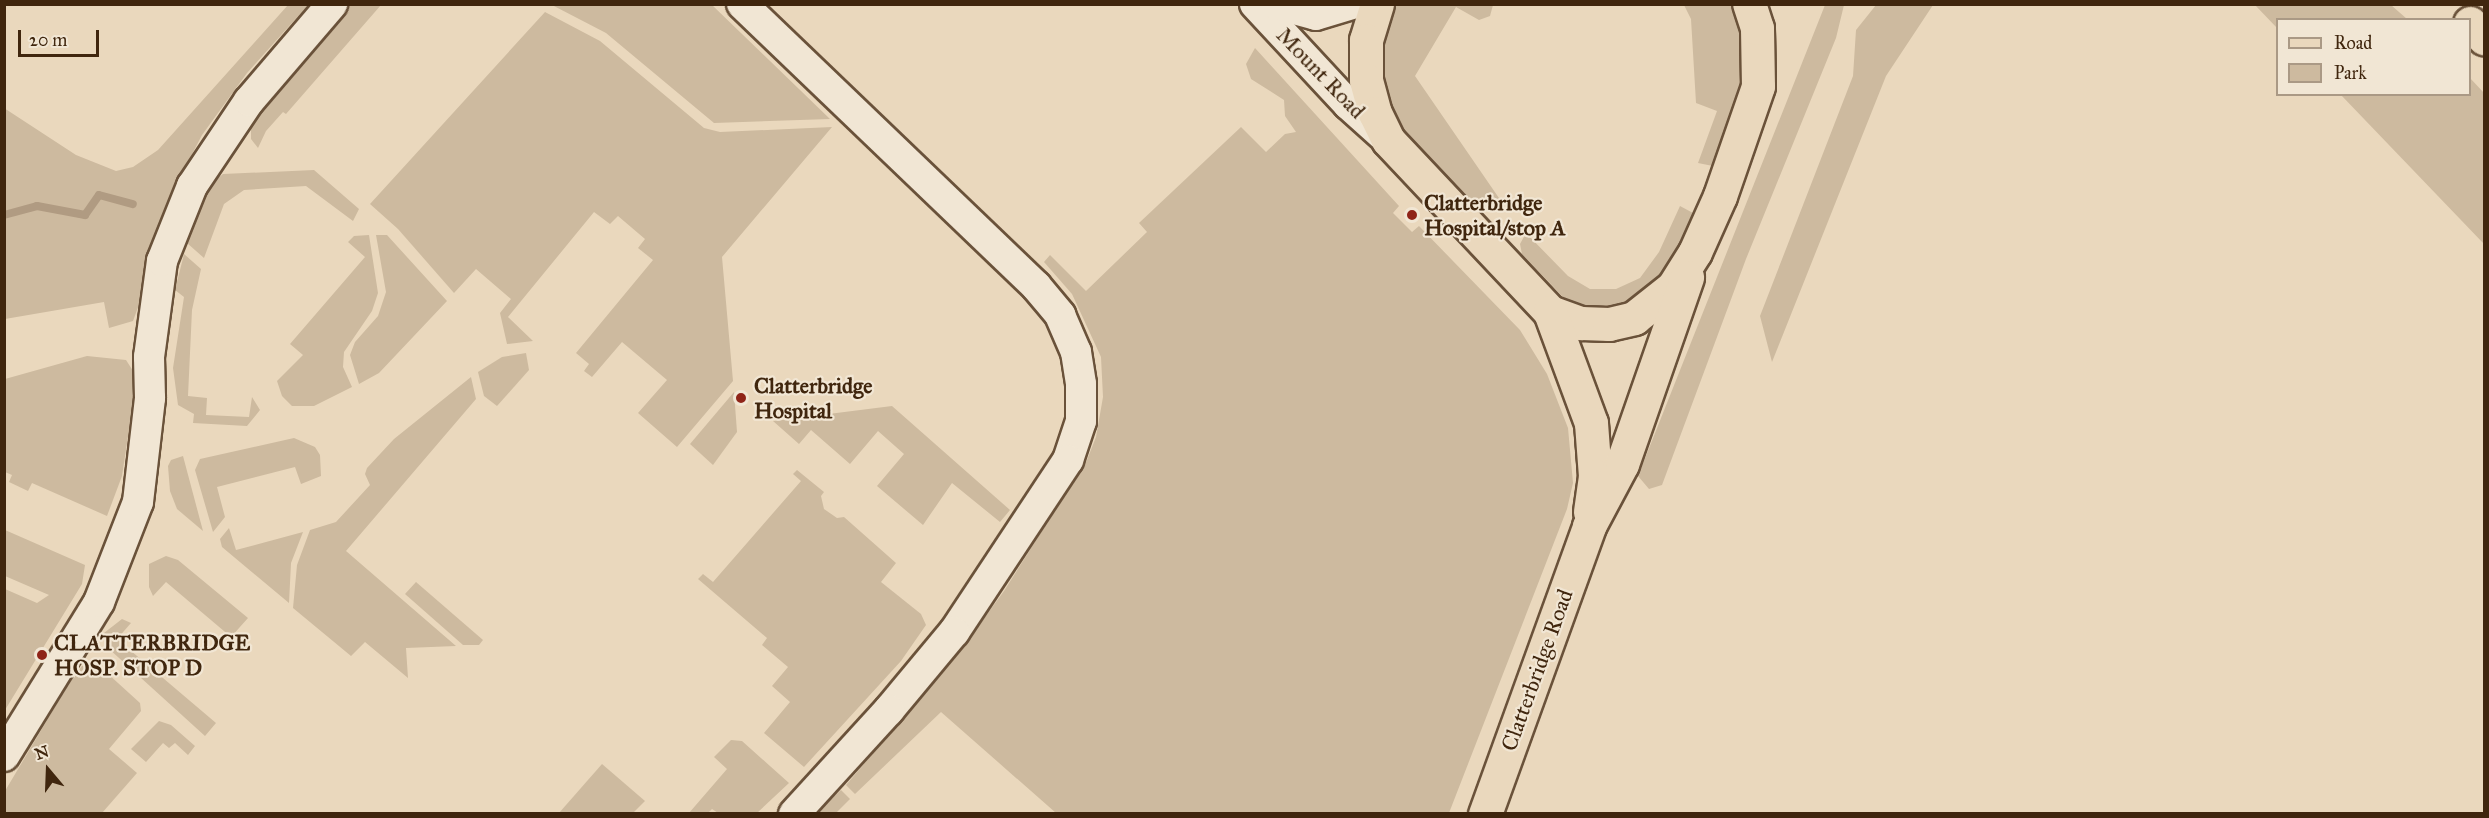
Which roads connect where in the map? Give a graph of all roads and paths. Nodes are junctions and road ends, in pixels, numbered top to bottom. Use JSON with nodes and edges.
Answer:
{"nodes":[{"id":1,"x":332,"y":4,"type":"edge"},
{"id":2,"x":742,"y":4,"type":"edge"},
{"id":3,"x":1255,"y":4,"type":"edge"},
{"id":4,"x":1276,"y":4,"type":"edge"},
{"id":5,"x":1353,"y":4,"type":"edge"},
{"id":6,"x":1377,"y":4,"type":"edge"},
{"id":7,"x":2451,"y":4,"type":"edge"},
{"id":8,"x":1756,"y":7,"type":"edge"},
{"id":9,"x":2464,"y":18,"type":"edge"},
{"id":10,"x":2471,"y":25,"type":"edge"},
{"id":11,"x":2484,"y":38,"type":"edge"},
{"id":12,"x":1388,"y":140,"type":"junction"},
{"id":13,"x":1695,"y":252,"type":"junction"},
{"id":14,"x":1550,"y":312,"type":"junction"},
{"id":15,"x":1589,"y":526,"type":"junction"},
{"id":16,"x":4,"y":756,"type":"edge"},
{"id":17,"x":794,"y":813,"type":"edge"},
{"id":18,"x":1485,"y":813,"type":"edge"}],
"edges":[{"from":1,"to":16,"type":"street"},
{"from":2,"to":17,"type":"street"},
{"from":3,"to":12,"type":"street","name":"Mount Road"},
{"from":4,"to":5,"type":"street","name":"Mount Road"},
{"from":6,"to":12,"type":"main road"},
{"from":7,"to":9,"type":"main road"},
{"from":8,"to":13,"type":"main road"},
{"from":10,"to":11,"type":"main road"},
{"from":12,"to":14,"type":"main road"},
{"from":13,"to":14,"type":"main road"},
{"from":13,"to":15,"type":"main road","name":"Clatterbridge Road"},
{"from":14,"to":15,"type":"main road","name":"Clatterbridge Road"},
{"from":15,"to":18,"type":"main road","name":"Clatterbridge Road"}]}
